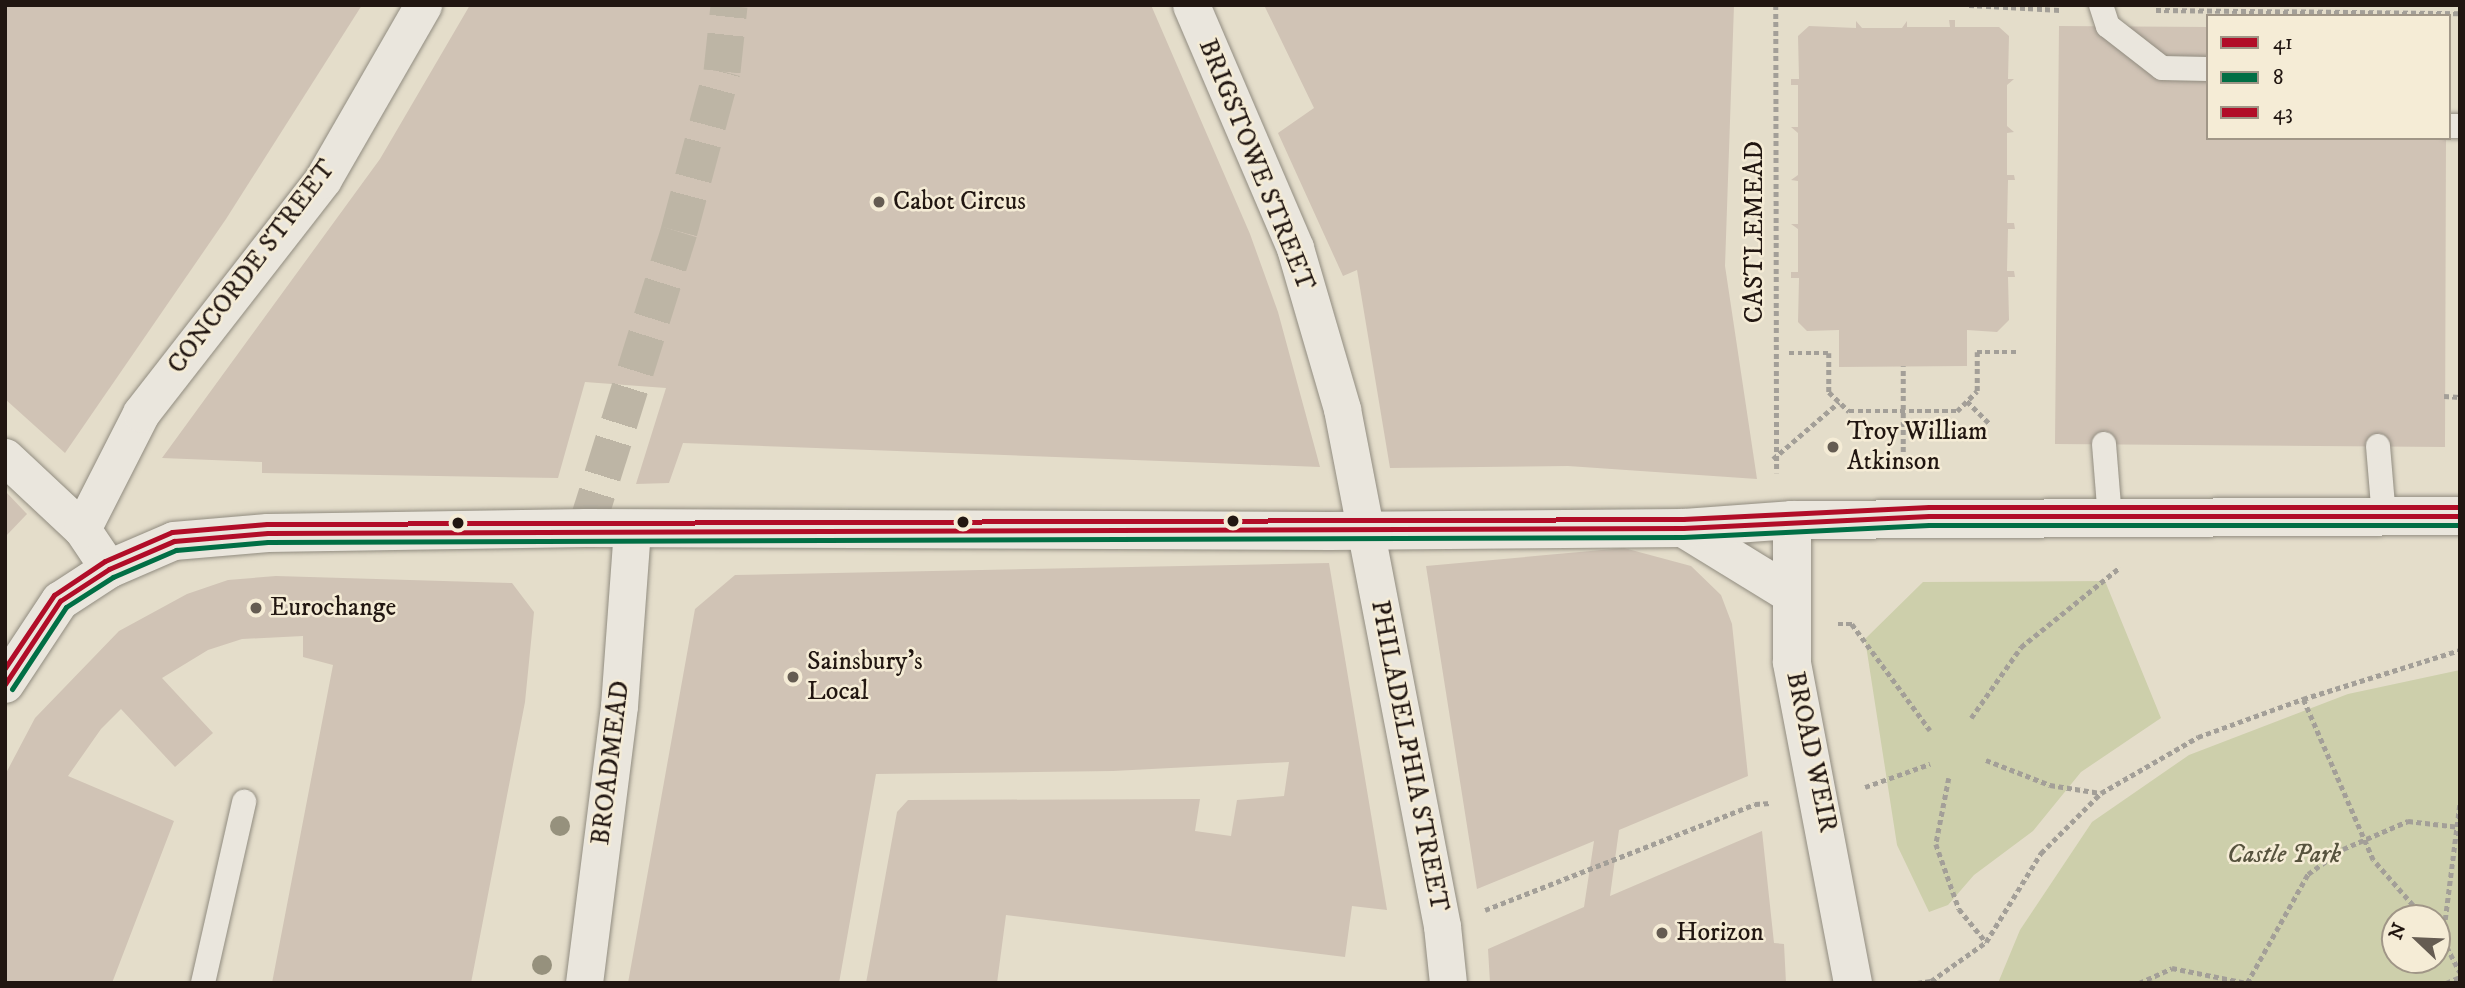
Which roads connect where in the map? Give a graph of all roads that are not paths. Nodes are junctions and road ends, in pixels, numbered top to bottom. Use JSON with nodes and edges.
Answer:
{"nodes":[{"id":1,"x":423,"y":5,"type":"edge"},
{"id":2,"x":1191,"y":5,"type":"edge"},
{"id":3,"x":2101,"y":7,"type":"edge"},
{"id":4,"x":2206,"y":69,"type":"edge"},
{"id":5,"x":2105,"y":444,"type":"dead end"},
{"id":6,"x":2378,"y":446,"type":"dead end"},
{"id":7,"x":5,"y":457,"type":"edge"},
{"id":8,"x":2460,"y":516,"type":"edge"},
{"id":9,"x":2384,"y":518,"type":"junction"},
{"id":10,"x":2110,"y":519,"type":"junction"},
{"id":11,"x":1792,"y":520,"type":"junction"},
{"id":12,"x":1683,"y":528,"type":"junction"},
{"id":13,"x":82,"y":529,"type":"junction"},
{"id":14,"x":1366,"y":530,"type":"junction"},
{"id":15,"x":631,"y":543,"type":"dead end"},
{"id":16,"x":108,"y":569,"type":"junction"},
{"id":17,"x":1789,"y":593,"type":"junction"},
{"id":18,"x":5,"y":684,"type":"edge"},
{"id":19,"x":244,"y":802,"type":"dead end"},
{"id":20,"x":203,"y":983,"type":"edge"},
{"id":21,"x":584,"y":983,"type":"edge"},
{"id":22,"x":1448,"y":983,"type":"edge"},
{"id":23,"x":1853,"y":983,"type":"edge"}],
"edges":[{"from":1,"to":13,"type":"street","name":"CONCORDE STREET"},
{"from":2,"to":14,"type":"street","name":"BRIGSTOWE STREET"},
{"from":3,"to":4,"type":"lane"},
{"from":5,"to":10,"type":"lane"},
{"from":6,"to":9,"type":"lane"},
{"from":7,"to":13,"type":"street"},
{"from":8,"to":9,"type":"street"},
{"from":9,"to":10,"type":"street"},
{"from":10,"to":11,"type":"street"},
{"from":11,"to":12,"type":"street"},
{"from":11,"to":17,"type":"street","name":"BROAD WEIR"},
{"from":12,"to":14,"type":"street"},
{"from":12,"to":17,"type":"street"},
{"from":13,"to":16,"type":"street"},
{"from":14,"to":16,"type":"street"},
{"from":14,"to":22,"type":"street","name":"PHILADELPHIA STREET"},
{"from":15,"to":21,"type":"street","name":"BROADMEAD"},
{"from":16,"to":18,"type":"street"},
{"from":17,"to":23,"type":"street","name":"BROAD WEIR"},
{"from":19,"to":20,"type":"lane"}]}
